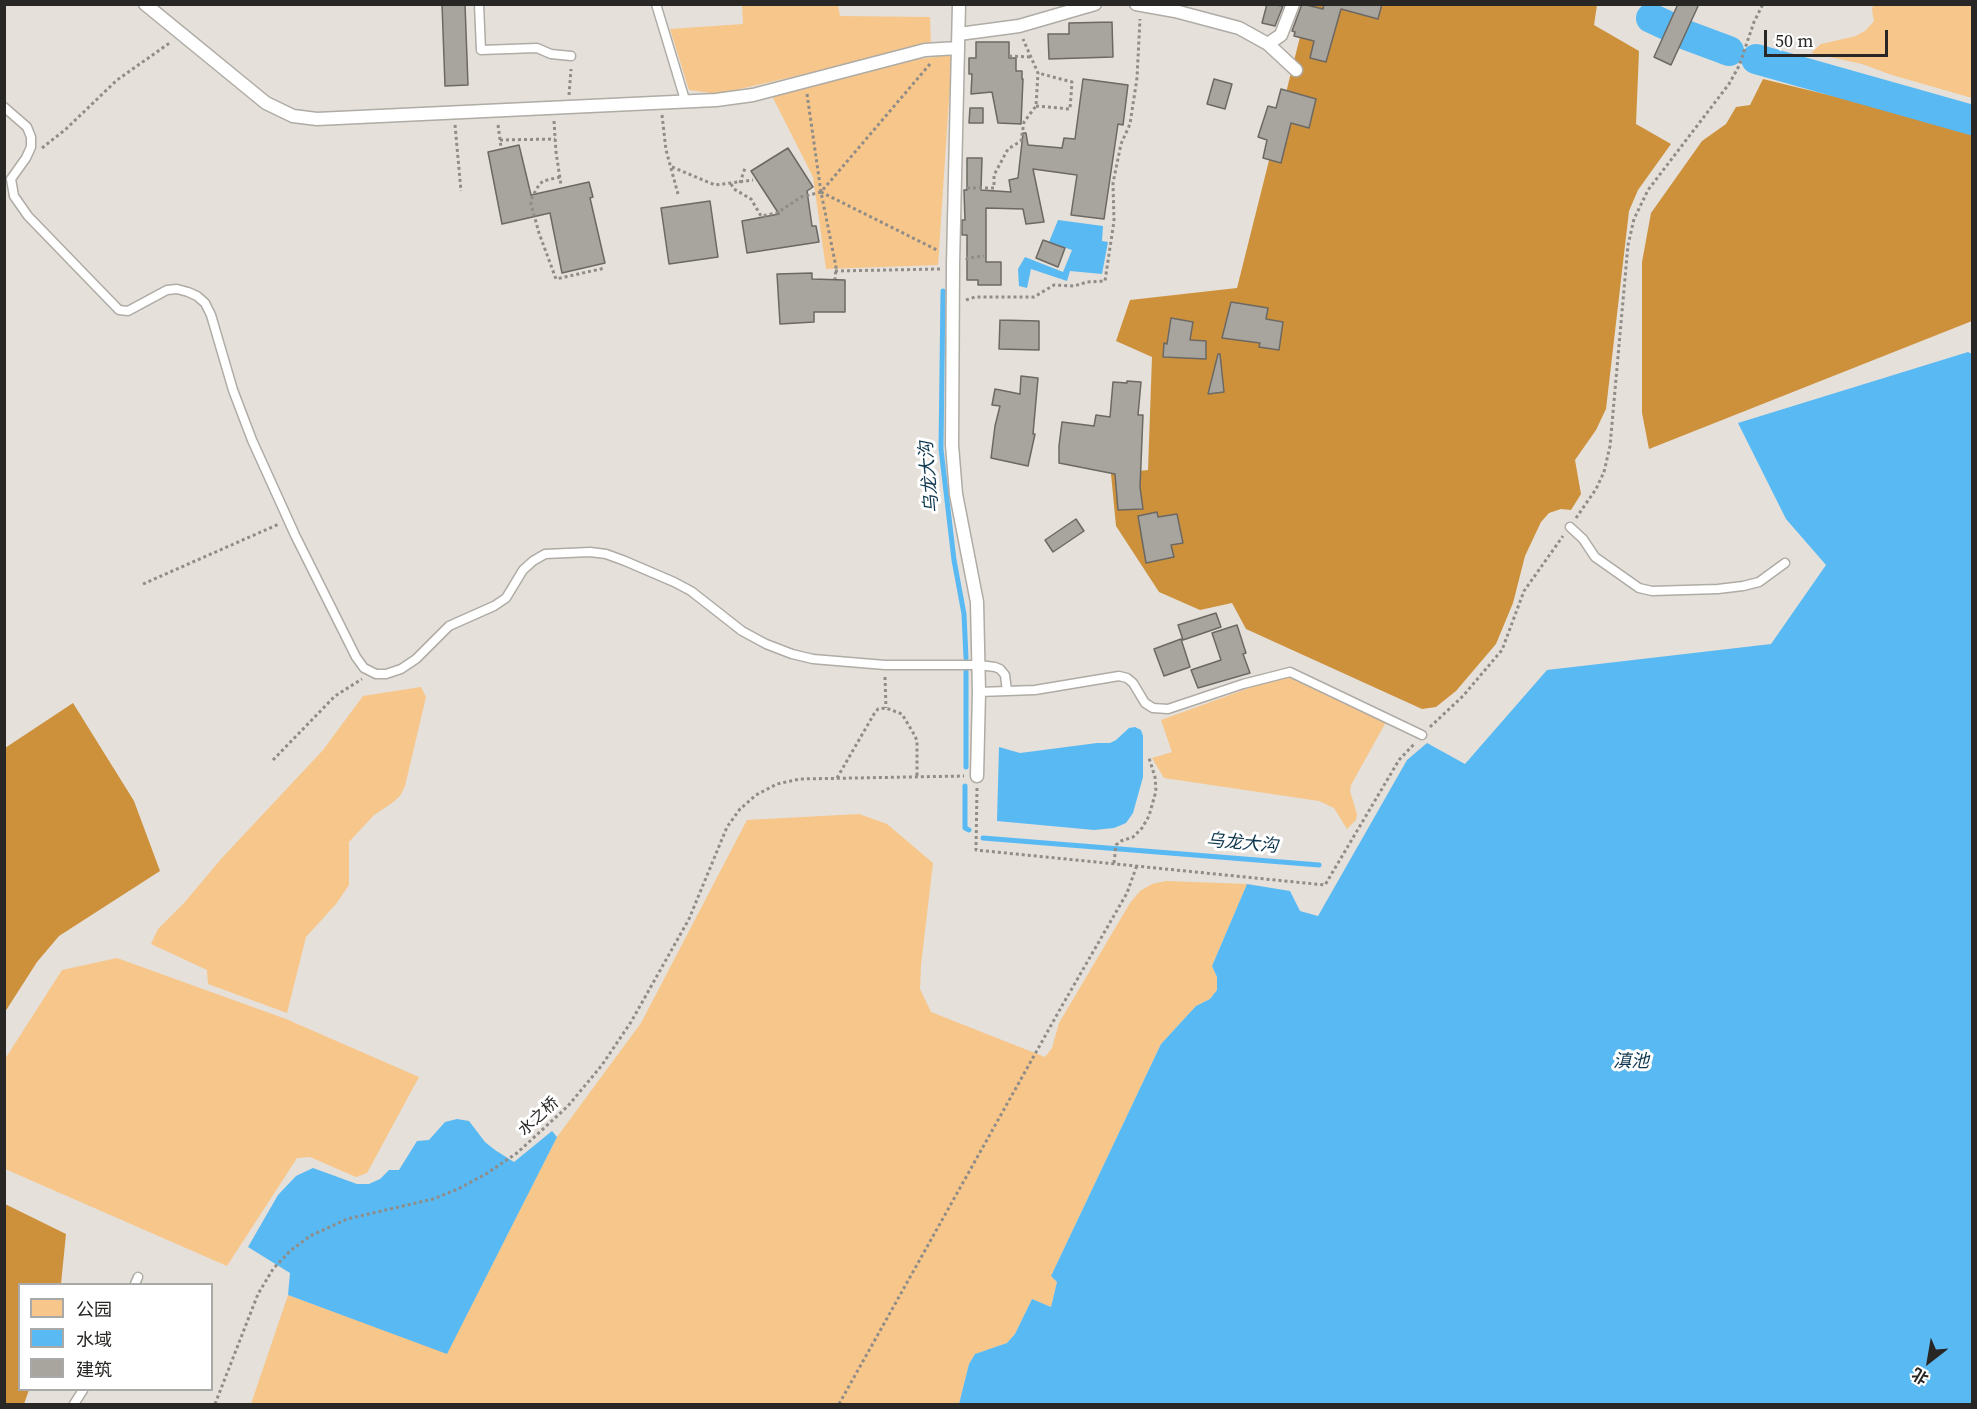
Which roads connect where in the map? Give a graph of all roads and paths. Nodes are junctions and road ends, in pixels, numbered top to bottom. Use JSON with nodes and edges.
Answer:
{"nodes":[{"id":1,"x":145,"y":4,"type":"edge"},
{"id":2,"x":479,"y":4,"type":"edge"},
{"id":3,"x":656,"y":4,"type":"edge"},
{"id":4,"x":959,"y":4,"type":"edge"},
{"id":5,"x":1095,"y":4,"type":"edge"},
{"id":6,"x":1293,"y":4,"type":"edge"},
{"id":7,"x":1763,"y":4,"type":"edge"},
{"id":8,"x":1138,"y":5,"type":"edge"},
{"id":9,"x":1019,"y":26,"type":"junction"},
{"id":10,"x":178,"y":32,"type":"junction"},
{"id":11,"x":959,"y":34,"type":"junction"},
{"id":12,"x":1268,"y":44,"type":"junction"},
{"id":13,"x":958,"y":48,"type":"junction"},
{"id":14,"x":942,"y":49,"type":"junction"},
{"id":15,"x":571,"y":56,"type":"joint"},
{"id":16,"x":1009,"y":56,"type":"dead end"},
{"id":17,"x":1031,"y":57,"type":"junction"},
{"id":18,"x":1296,"y":70,"type":"dead end"},
{"id":19,"x":1038,"y":73,"type":"junction"},
{"id":20,"x":806,"y":81,"type":"junction"},
{"id":21,"x":570,"y":87,"type":"dead end"},
{"id":22,"x":685,"y":100,"type":"junction"},
{"id":23,"x":660,"y":102,"type":"junction"},
{"id":24,"x":554,"y":106,"type":"junction"},
{"id":25,"x":1036,"y":106,"type":"junction"},
{"id":26,"x":4,"y":108,"type":"edge"},
{"id":27,"x":496,"y":109,"type":"junction"},
{"id":28,"x":454,"y":112,"type":"junction"},
{"id":29,"x":555,"y":139,"type":"junction"},
{"id":30,"x":500,"y":140,"type":"junction"},
{"id":31,"x":501,"y":147,"type":"dead end"},
{"id":32,"x":29,"y":152,"type":"junction"},
{"id":33,"x":671,"y":166,"type":"junction"},
{"id":34,"x":746,"y":168,"type":"dead end"},
{"id":35,"x":560,"y":177,"type":"junction"},
{"id":36,"x":753,"y":180,"type":"dead end"},
{"id":37,"x":740,"y":183,"type":"junction"},
{"id":38,"x":731,"y":184,"type":"junction"},
{"id":39,"x":561,"y":185,"type":"dead end"},
{"id":40,"x":955,"y":188,"type":"junction"},
{"id":41,"x":461,"y":191,"type":"dead end"},
{"id":42,"x":821,"y":192,"type":"junction"},
{"id":43,"x":678,"y":194,"type":"dead end"},
{"id":44,"x":953,"y":259,"type":"junction"},
{"id":45,"x":605,"y":268,"type":"dead end"},
{"id":46,"x":939,"y":269,"type":"dead end"},
{"id":47,"x":836,"y":271,"type":"junction"},
{"id":48,"x":835,"y":279,"type":"dead end"},
{"id":49,"x":953,"y":300,"type":"junction"},
{"id":50,"x":288,"y":520,"type":"junction"},
{"id":51,"x":1570,"y":527,"type":"junction"},
{"id":52,"x":1785,"y":563,"type":"dead end"},
{"id":53,"x":143,"y":584,"type":"dead end"},
{"id":54,"x":885,"y":665,"type":"junction"},
{"id":55,"x":979,"y":665,"type":"junction"},
{"id":56,"x":370,"y":671,"type":"junction"},
{"id":57,"x":1007,"y":691,"type":"junction"},
{"id":58,"x":980,"y":692,"type":"junction"},
{"id":59,"x":886,"y":708,"type":"junction"},
{"id":60,"x":1422,"y":735,"type":"junction"},
{"id":61,"x":1149,"y":758,"type":"dead end"},
{"id":62,"x":273,"y":760,"type":"dead end"},
{"id":63,"x":977,"y":776,"type":"junction"},
{"id":64,"x":917,"y":777,"type":"junction"},
{"id":65,"x":837,"y":778,"type":"junction"},
{"id":66,"x":1114,"y":863,"type":"junction"},
{"id":67,"x":1137,"y":865,"type":"junction"},
{"id":68,"x":82,"y":1391,"type":"edge"},
{"id":69,"x":74,"y":1404,"type":"edge"},
{"id":70,"x":215,"y":1404,"type":"edge"},
{"id":71,"x":839,"y":1404,"type":"edge"}],
"edges":[{"from":1,"to":10,"type":"street"},
{"from":2,"to":15,"type":"lane"},
{"from":3,"to":22,"type":"lane"},
{"from":4,"to":11,"type":"street"},
{"from":5,"to":9,"type":"street"},
{"from":6,"to":12,"type":"street"},
{"from":7,"to":51,"type":"path"},
{"from":8,"to":12,"type":"street"},
{"from":8,"to":49,"type":"path"},
{"from":9,"to":11,"type":"street"},
{"from":9,"to":17,"type":"path"},
{"from":10,"to":28,"type":"street"},
{"from":10,"to":32,"type":"path"},
{"from":11,"to":13,"type":"street"},
{"from":12,"to":18,"type":"street"},
{"from":13,"to":14,"type":"street"},
{"from":13,"to":40,"type":"street"},
{"from":14,"to":20,"type":"street"},
{"from":14,"to":42,"type":"path"},
{"from":15,"to":21,"type":"path"},
{"from":16,"to":17,"type":"path"},
{"from":17,"to":19,"type":"path"},
{"from":19,"to":25,"type":"path"},
{"from":19,"to":25,"type":"path"},
{"from":20,"to":22,"type":"street"},
{"from":20,"to":42,"type":"path"},
{"from":22,"to":23,"type":"street"},
{"from":23,"to":24,"type":"street"},
{"from":23,"to":33,"type":"path"},
{"from":24,"to":27,"type":"street"},
{"from":24,"to":29,"type":"path"},
{"from":25,"to":40,"type":"path"},
{"from":26,"to":32,"type":"lane"},
{"from":27,"to":28,"type":"street"},
{"from":27,"to":30,"type":"path"},
{"from":28,"to":41,"type":"path"},
{"from":29,"to":30,"type":"path"},
{"from":29,"to":35,"type":"path"},
{"from":30,"to":31,"type":"path"},
{"from":32,"to":50,"type":"lane"},
{"from":33,"to":38,"type":"path"},
{"from":33,"to":43,"type":"path"},
{"from":34,"to":37,"type":"path"},
{"from":35,"to":39,"type":"path"},
{"from":35,"to":45,"type":"path"},
{"from":36,"to":37,"type":"path"},
{"from":37,"to":38,"type":"path"},
{"from":38,"to":42,"type":"path"},
{"from":40,"to":44,"type":"street"},
{"from":42,"to":44,"type":"path"},
{"from":42,"to":47,"type":"path"},
{"from":44,"to":49,"type":"street"},
{"from":46,"to":47,"type":"path"},
{"from":47,"to":48,"type":"path"},
{"from":49,"to":55,"type":"street"},
{"from":50,"to":53,"type":"path"},
{"from":50,"to":56,"type":"lane"},
{"from":51,"to":52,"type":"lane"},
{"from":51,"to":60,"type":"path"},
{"from":54,"to":55,"type":"lane"},
{"from":54,"to":56,"type":"lane"},
{"from":54,"to":59,"type":"path"},
{"from":55,"to":57,"type":"lane"},
{"from":55,"to":58,"type":"street"},
{"from":56,"to":62,"type":"path"},
{"from":57,"to":58,"type":"lane"},
{"from":57,"to":60,"type":"lane"},
{"from":58,"to":63,"type":"street"},
{"from":59,"to":64,"type":"path"},
{"from":59,"to":65,"type":"path"},
{"from":60,"to":67,"type":"path"},
{"from":61,"to":66,"type":"path"},
{"from":63,"to":64,"type":"path","name":"水之桥"},
{"from":63,"to":66,"type":"path"},
{"from":64,"to":65,"type":"path","name":"水之桥"},
{"from":65,"to":70,"type":"path","name":"水之桥"},
{"from":66,"to":67,"type":"path"},
{"from":67,"to":71,"type":"path"},
{"from":68,"to":69,"type":"lane"}]}
